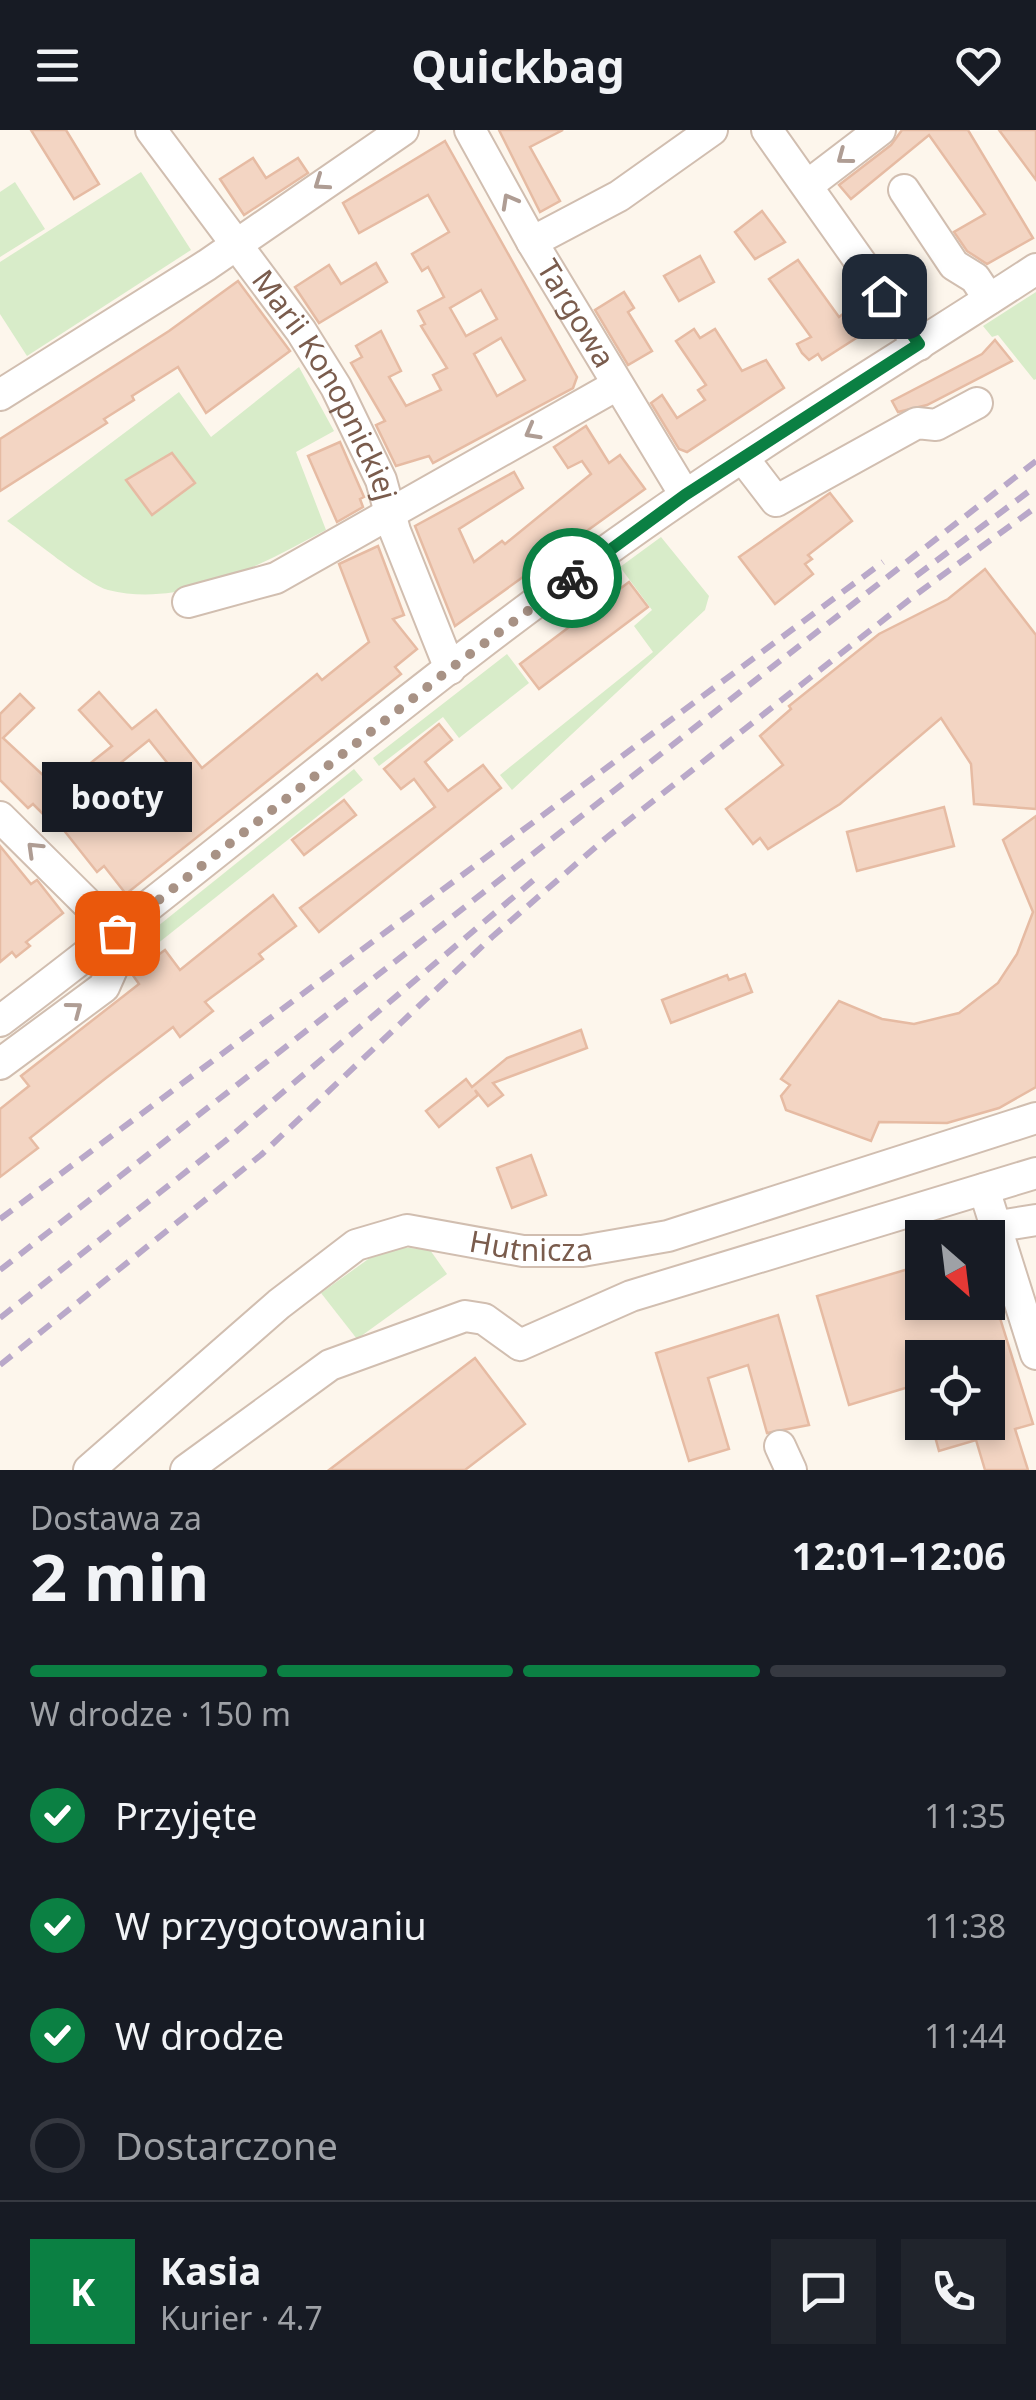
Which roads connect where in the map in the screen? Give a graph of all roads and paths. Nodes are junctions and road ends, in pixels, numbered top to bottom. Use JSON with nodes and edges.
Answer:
{"nodes":[{"id":1,"x":152,"y":130,"type":"edge"},
{"id":2,"x":403,"y":130,"type":"edge"},
{"id":3,"x":470,"y":130,"type":"edge"},
{"id":4,"x":712,"y":130,"type":"edge"},
{"id":5,"x":767,"y":130,"type":"edge"},
{"id":6,"x":880,"y":130,"type":"edge"},
{"id":7,"x":808,"y":186,"type":"junction"},
{"id":8,"x":904,"y":190,"type":"dead end"},
{"id":9,"x":532,"y":242,"type":"junction"},
{"id":10,"x":237,"y":245,"type":"junction"},
{"id":11,"x":1036,"y":269,"type":"edge"},
{"id":12,"x":989,"y":299,"type":"junction"},
{"id":13,"x":919,"y":344,"type":"junction"},
{"id":14,"x":617,"y":384,"type":"junction"},
{"id":15,"x":0,"y":394,"type":"edge"},
{"id":16,"x":977,"y":403,"type":"dead end"},
{"id":17,"x":743,"y":458,"type":"junction"},
{"id":18,"x":685,"y":495,"type":"junction"},
{"id":19,"x":392,"y":510,"type":"junction"},
{"id":20,"x":188,"y":602,"type":"dead end"},
{"id":21,"x":450,"y":669,"type":"junction"},
{"id":22,"x":0,"y":816,"type":"edge"},
{"id":23,"x":117,"y":933,"type":"junction"},
{"id":24,"x":0,"y":1021,"type":"edge"},
{"id":25,"x":0,"y":1064,"type":"edge"},
{"id":26,"x":1036,"y":1118,"type":"edge"},
{"id":27,"x":1036,"y":1174,"type":"edge"},
{"id":28,"x":984,"y":1189,"type":"junction"},
{"id":29,"x":996,"y":1220,"type":"edge"},
{"id":30,"x":1036,"y":1220,"type":"edge"},
{"id":31,"x":1005,"y":1225,"type":"edge"},
{"id":32,"x":1005,"y":1250,"type":"edge"},
{"id":33,"x":1036,"y":1354,"type":"edge"},
{"id":34,"x":89,"y":1470,"type":"edge"},
{"id":35,"x":186,"y":1470,"type":"edge"}],
"edges":[{"from":1,"to":10,"type":"street","name":"Marii Konopnickiej"},
{"from":2,"to":10,"type":"street","one_way":true},
{"from":9,"to":3,"type":"street","name":"Targowa","one_way":true},
{"from":4,"to":9,"type":"street"},
{"from":5,"to":7,"type":"street"},
{"from":6,"to":7,"type":"street","one_way":true},
{"from":7,"to":13,"type":"street"},
{"from":8,"to":12,"type":"street"},
{"from":9,"to":14,"type":"street","name":"Targowa"},
{"from":10,"to":15,"type":"street"},
{"from":10,"to":19,"type":"street","name":"Marii Konopnickiej"},
{"from":11,"to":12,"type":"street"},
{"from":12,"to":13,"type":"street"},
{"from":13,"to":17,"type":"street"},
{"from":14,"to":18,"type":"street","name":"Targowa"},
{"from":14,"to":19,"type":"street","one_way":true},
{"from":16,"to":17,"type":"street"},
{"from":17,"to":18,"type":"street"},
{"from":18,"to":21,"type":"street"},
{"from":19,"to":20,"type":"street"},
{"from":19,"to":21,"type":"street","name":"Marii Konopnickiej"},
{"from":21,"to":23,"type":"street"},
{"from":23,"to":22,"type":"street","one_way":true},
{"from":23,"to":24,"type":"street"},
{"from":25,"to":23,"type":"street","one_way":true},
{"from":26,"to":34,"type":"street","name":"Hutnicza"},
{"from":27,"to":28,"type":"street"},
{"from":28,"to":29,"type":"street"},
{"from":28,"to":35,"type":"street"},
{"from":30,"to":31,"type":"street"},
{"from":32,"to":33,"type":"street"}]}
